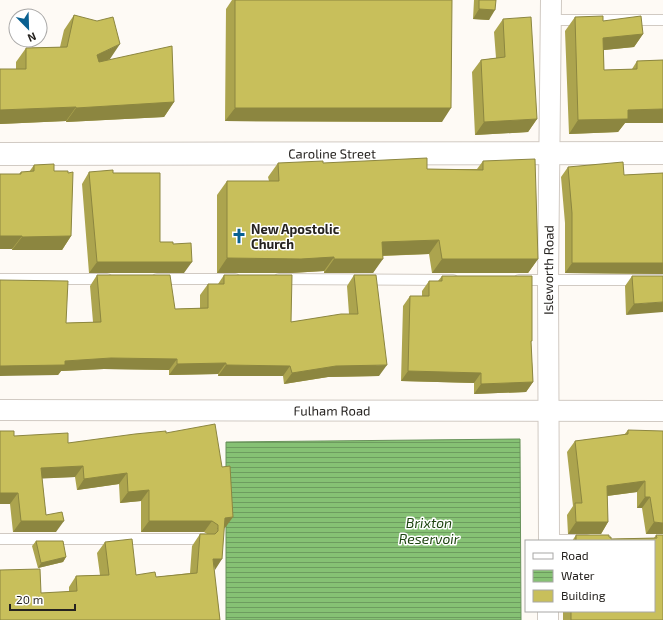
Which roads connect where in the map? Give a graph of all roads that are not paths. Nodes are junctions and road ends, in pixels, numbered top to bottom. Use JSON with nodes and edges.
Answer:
{"nodes":[{"id":1,"x":551,"y":0,"type":"edge"},
{"id":2,"x":551,"y":20,"type":"junction"},
{"id":3,"x":663,"y":20,"type":"edge"},
{"id":4,"x":549,"y":153,"type":"junction"},
{"id":5,"x":663,"y":153,"type":"edge"},
{"id":6,"x":0,"y":154,"type":"edge"},
{"id":7,"x":0,"y":279,"type":"edge"},
{"id":8,"x":119,"y":279,"type":"edge"},
{"id":9,"x":151,"y":279,"type":"edge"},
{"id":10,"x":246,"y":279,"type":"edge"},
{"id":11,"x":270,"y":279,"type":"edge"},
{"id":12,"x":460,"y":280,"type":"edge"},
{"id":13,"x":508,"y":280,"type":"edge"},
{"id":14,"x":548,"y":280,"type":"junction"},
{"id":15,"x":663,"y":280,"type":"edge"},
{"id":16,"x":0,"y":410,"type":"edge"},
{"id":17,"x":548,"y":410,"type":"junction"},
{"id":18,"x":663,"y":411,"type":"edge"},
{"id":19,"x":0,"y":539,"type":"edge"},
{"id":20,"x":204,"y":539,"type":"edge"},
{"id":21,"x":549,"y":540,"type":"edge"},
{"id":22,"x":594,"y":540,"type":"edge"}],
"edges":[{"from":1,"to":2,"type":"street","name":"Isleworth Road"},
{"from":2,"to":3,"type":"lane"},
{"from":2,"to":4,"type":"street","name":"Isleworth Road"},
{"from":4,"to":5,"type":"street","name":"Caroline Street"},
{"from":4,"to":6,"type":"street","name":"Caroline Street"},
{"from":4,"to":14,"type":"street","name":"Isleworth Road"},
{"from":7,"to":8,"type":"lane"},
{"from":9,"to":10,"type":"lane"},
{"from":11,"to":12,"type":"lane"},
{"from":13,"to":14,"type":"lane"},
{"from":14,"to":15,"type":"lane"},
{"from":14,"to":17,"type":"street","name":"Isleworth Road"},
{"from":16,"to":17,"type":"street","name":"Fulham Road"},
{"from":17,"to":18,"type":"street","name":"Fulham Road"},
{"from":17,"to":21,"type":"street","name":"Isleworth Road"},
{"from":19,"to":20,"type":"lane"},
{"from":21,"to":22,"type":"lane"}]}
